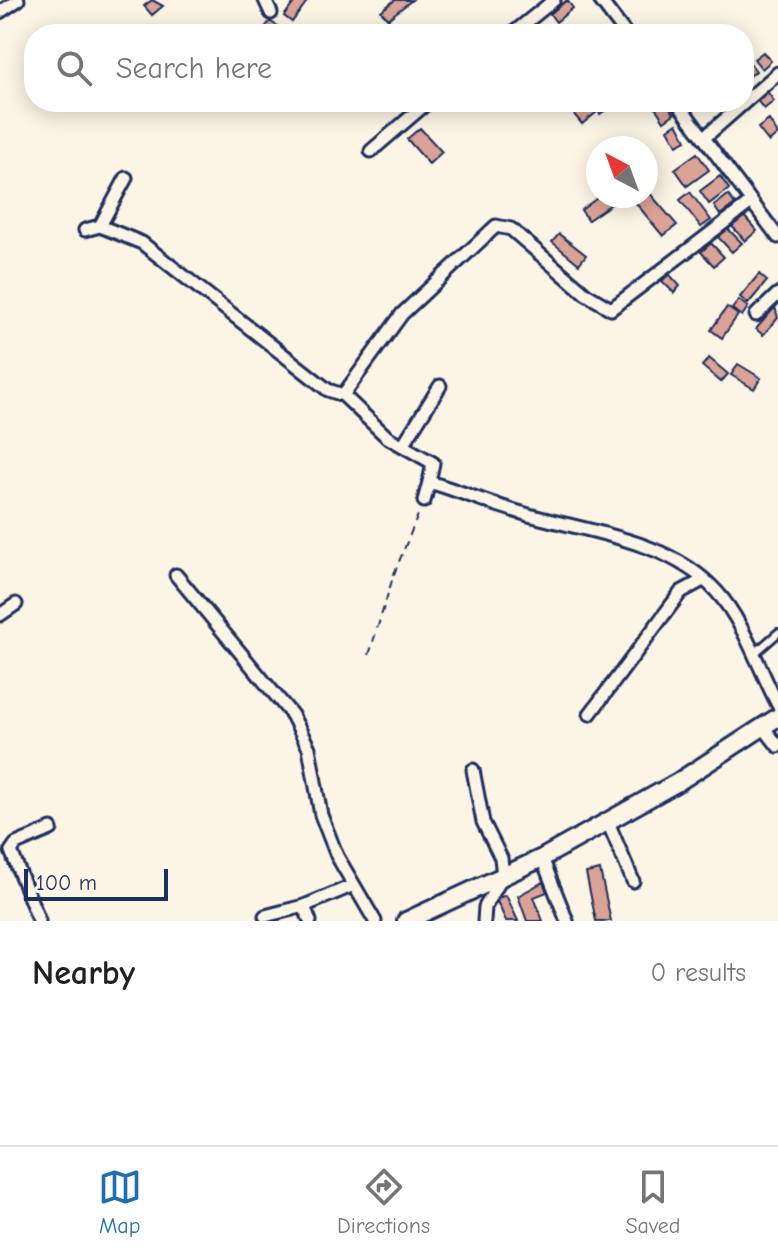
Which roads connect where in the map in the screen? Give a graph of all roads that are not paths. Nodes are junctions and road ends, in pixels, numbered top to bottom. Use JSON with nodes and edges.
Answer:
{"nodes":[{"id":1,"x":18,"y":0,"type":"edge"},
{"id":2,"x":265,"y":0,"type":"edge"},
{"id":3,"x":554,"y":0,"type":"edge"},
{"id":4,"x":600,"y":0,"type":"edge"},
{"id":5,"x":0,"y":12,"type":"edge"},
{"id":6,"x":271,"y":13,"type":"dead end"},
{"id":7,"x":524,"y":24,"type":"edge"},
{"id":8,"x":618,"y":24,"type":"edge"},
{"id":9,"x":778,"y":73,"type":"edge"},
{"id":10,"x":754,"y":94,"type":"edge"},
{"id":11,"x":416,"y":112,"type":"edge"},
{"id":12,"x":685,"y":112,"type":"edge"},
{"id":13,"x":734,"y":112,"type":"edge"},
{"id":14,"x":705,"y":137,"type":"junction"},
{"id":15,"x":371,"y":151,"type":"dead end"},
{"id":16,"x":126,"y":178,"type":"dead end"},
{"id":17,"x":750,"y":203,"type":"junction"},
{"id":18,"x":100,"y":226,"type":"junction"},
{"id":19,"x":85,"y":230,"type":"dead end"},
{"id":20,"x":778,"y":237,"type":"edge"},
{"id":21,"x":778,"y":294,"type":"edge"},
{"id":22,"x":756,"y":315,"type":"dead end"},
{"id":23,"x":440,"y":386,"type":"dead end"},
{"id":24,"x":343,"y":395,"type":"junction"},
{"id":25,"x":403,"y":445,"type":"junction"},
{"id":26,"x":429,"y":482,"type":"junction"},
{"id":27,"x":424,"y":501,"type":"road end"},
{"id":28,"x":176,"y":575,"type":"dead end"},
{"id":29,"x":703,"y":580,"type":"junction"},
{"id":30,"x":16,"y":604,"type":"dead end"},
{"id":31,"x":0,"y":615,"type":"edge"},
{"id":32,"x":778,"y":633,"type":"edge"},
{"id":33,"x":753,"y":656,"type":"junction"},
{"id":34,"x":778,"y":705,"type":"edge"},
{"id":35,"x":590,"y":714,"type":"dead end"},
{"id":36,"x":778,"y":717,"type":"edge"},
{"id":37,"x":764,"y":728,"type":"junction"},
{"id":38,"x":778,"y":746,"type":"edge"},
{"id":39,"x":473,"y":770,"type":"dead end"},
{"id":40,"x":607,"y":820,"type":"junction"},
{"id":41,"x":51,"y":829,"type":"dead end"},
{"id":42,"x":542,"y":858,"type":"junction"},
{"id":43,"x":503,"y":876,"type":"junction"},
{"id":44,"x":633,"y":881,"type":"dead end"},
{"id":45,"x":354,"y":885,"type":"junction"},
{"id":46,"x":304,"y":906,"type":"junction"},
{"id":47,"x":265,"y":916,"type":"dead end"},
{"id":48,"x":39,"y":921,"type":"edge"},
{"id":49,"x":310,"y":921,"type":"edge"},
{"id":50,"x":375,"y":921,"type":"edge"},
{"id":51,"x":406,"y":921,"type":"edge"},
{"id":52,"x":484,"y":921,"type":"edge"},
{"id":53,"x":567,"y":921,"type":"edge"}],
"edges":[{"from":1,"to":5,"type":"street"},
{"from":2,"to":6,"type":"street"},
{"from":3,"to":7,"type":"street"},
{"from":4,"to":8,"type":"street"},
{"from":9,"to":10,"type":"street"},
{"from":11,"to":15,"type":"street"},
{"from":12,"to":14,"type":"street"},
{"from":13,"to":14,"type":"street"},
{"from":14,"to":17,"type":"street"},
{"from":16,"to":18,"type":"street"},
{"from":17,"to":20,"type":"street"},
{"from":17,"to":24,"type":"street"},
{"from":18,"to":19,"type":"street"},
{"from":18,"to":24,"type":"street"},
{"from":21,"to":22,"type":"street"},
{"from":23,"to":25,"type":"street"},
{"from":24,"to":25,"type":"street"},
{"from":25,"to":26,"type":"street"},
{"from":26,"to":27,"type":"street"},
{"from":26,"to":29,"type":"street"},
{"from":28,"to":45,"type":"street"},
{"from":29,"to":33,"type":"street"},
{"from":29,"to":35,"type":"street"},
{"from":30,"to":31,"type":"street"},
{"from":32,"to":33,"type":"lane"},
{"from":33,"to":34,"type":"street"},
{"from":36,"to":37,"type":"street"},
{"from":37,"to":38,"type":"street"},
{"from":37,"to":40,"type":"street"},
{"from":39,"to":43,"type":"street"},
{"from":40,"to":42,"type":"street"},
{"from":40,"to":44,"type":"street"},
{"from":41,"to":48,"type":"street"},
{"from":42,"to":43,"type":"street"},
{"from":42,"to":53,"type":"street"},
{"from":43,"to":51,"type":"street"},
{"from":43,"to":52,"type":"street"},
{"from":45,"to":46,"type":"street"},
{"from":45,"to":50,"type":"street"},
{"from":46,"to":47,"type":"street"},
{"from":46,"to":49,"type":"street"}]}
